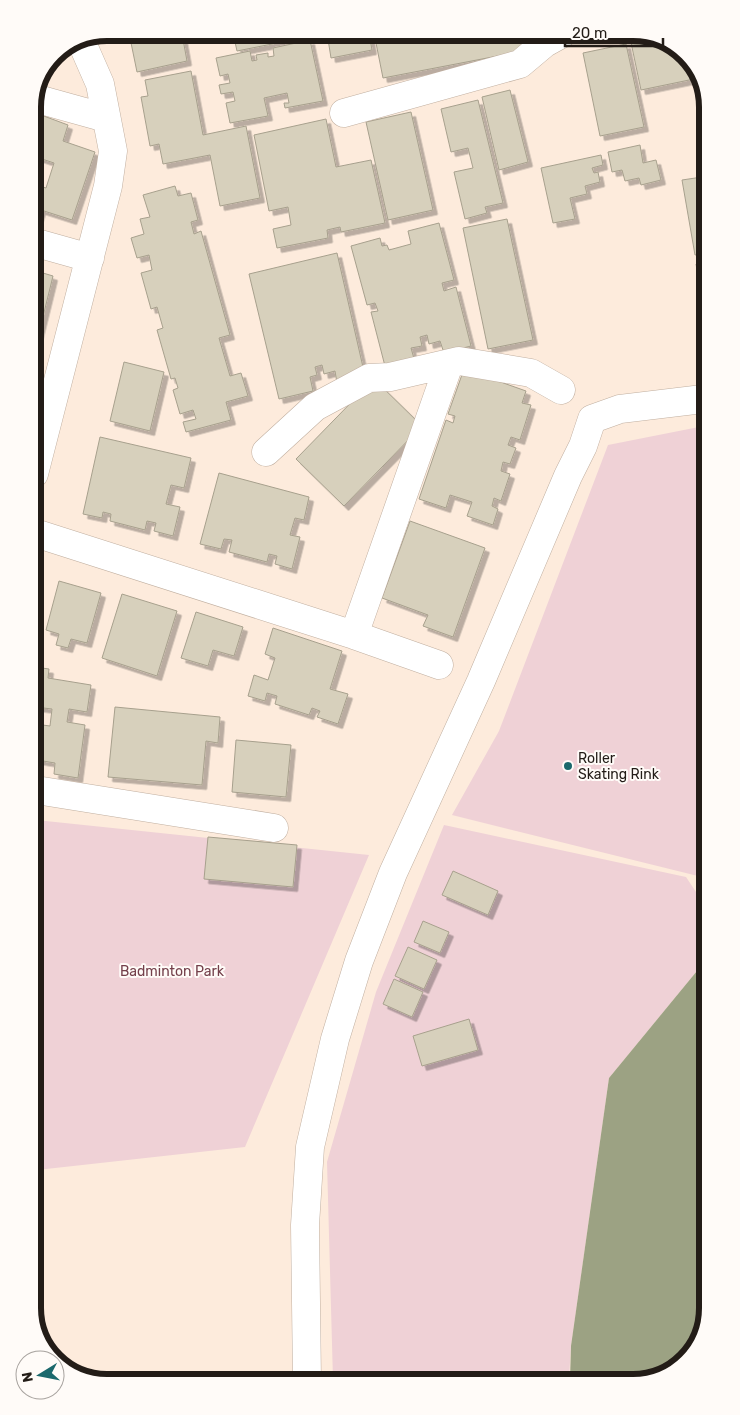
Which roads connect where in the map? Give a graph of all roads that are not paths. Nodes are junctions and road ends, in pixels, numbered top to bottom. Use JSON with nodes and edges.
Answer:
{"nodes":[{"id":1,"x":549,"y":41,"type":"edge"},
{"id":2,"x":83,"y":46,"type":"edge"},
{"id":3,"x":41,"y":100,"type":"edge"},
{"id":4,"x":344,"y":112,"type":"dead end"},
{"id":5,"x":106,"y":118,"type":"junction"},
{"id":6,"x":41,"y":244,"type":"edge"},
{"id":7,"x":90,"y":258,"type":"junction"},
{"id":8,"x":450,"y":364,"type":"junction"},
{"id":9,"x":561,"y":390,"type":"dead end"},
{"id":10,"x":699,"y":400,"type":"edge"},
{"id":11,"x":41,"y":447,"type":"edge"},
{"id":12,"x":266,"y":452,"type":"dead end"},
{"id":13,"x":41,"y":535,"type":"edge"},
{"id":14,"x":354,"y":635,"type":"junction"},
{"id":15,"x":439,"y":664,"type":"dead end"},
{"id":16,"x":41,"y":791,"type":"edge"},
{"id":17,"x":274,"y":828,"type":"dead end"},
{"id":18,"x":307,"y":1374,"type":"edge"}],
"edges":[{"from":1,"to":4,"type":"street"},
{"from":2,"to":5,"type":"street"},
{"from":3,"to":5,"type":"street"},
{"from":5,"to":7,"type":"street"},
{"from":6,"to":7,"type":"street"},
{"from":7,"to":11,"type":"street"},
{"from":8,"to":9,"type":"street"},
{"from":8,"to":12,"type":"street"},
{"from":8,"to":14,"type":"street"},
{"from":10,"to":18,"type":"street"},
{"from":13,"to":14,"type":"street"},
{"from":14,"to":15,"type":"street"},
{"from":16,"to":17,"type":"street"}]}
